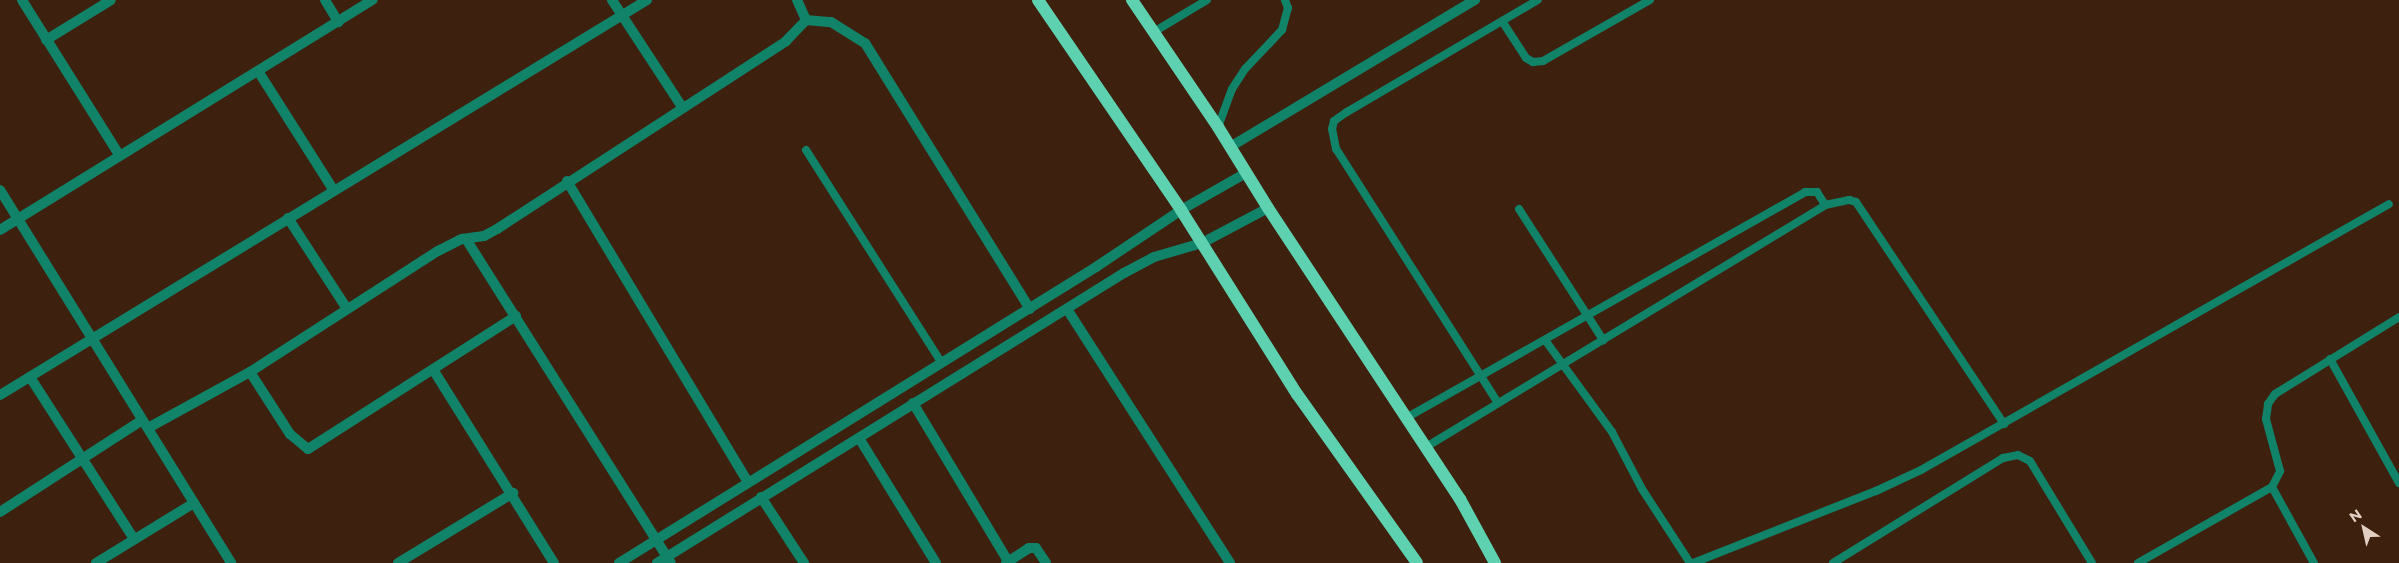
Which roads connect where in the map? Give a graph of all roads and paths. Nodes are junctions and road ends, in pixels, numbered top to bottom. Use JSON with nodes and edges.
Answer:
{"nodes":[{"id":1,"x":22,"y":0,"type":"edge"},
{"id":2,"x":111,"y":0,"type":"edge"},
{"id":3,"x":324,"y":0,"type":"edge"},
{"id":4,"x":373,"y":0,"type":"edge"},
{"id":5,"x":612,"y":0,"type":"edge"},
{"id":6,"x":647,"y":0,"type":"edge"},
{"id":7,"x":797,"y":0,"type":"edge"},
{"id":8,"x":1038,"y":0,"type":"edge"},
{"id":9,"x":1132,"y":0,"type":"edge"},
{"id":10,"x":1207,"y":0,"type":"edge"},
{"id":11,"x":1285,"y":0,"type":"edge"},
{"id":12,"x":1475,"y":0,"type":"edge"},
{"id":13,"x":1538,"y":0,"type":"edge"},
{"id":14,"x":1650,"y":0,"type":"edge"},
{"id":15,"x":621,"y":14,"type":"junction"},
{"id":16,"x":806,"y":20,"type":"junction"},
{"id":17,"x":1502,"y":21,"type":"junction"},
{"id":18,"x":338,"y":22,"type":"junction"},
{"id":19,"x":1152,"y":33,"type":"junction"},
{"id":20,"x":46,"y":40,"type":"junction"},
{"id":21,"x":258,"y":71,"type":"junction"},
{"id":22,"x":682,"y":107,"type":"junction"},
{"id":23,"x":1218,"y":127,"type":"junction"},
{"id":24,"x":1230,"y":147,"type":"junction"},
{"id":25,"x":806,"y":150,"type":"dead end"},
{"id":26,"x":120,"y":156,"type":"junction"},
{"id":27,"x":1246,"y":174,"type":"junction"},
{"id":28,"x":567,"y":181,"type":"junction"},
{"id":29,"x":333,"y":189,"type":"junction"},
{"id":30,"x":0,"y":190,"type":"edge"},
{"id":31,"x":2390,"y":204,"type":"dead end"},
{"id":32,"x":1825,"y":205,"type":"junction"},
{"id":33,"x":1268,"y":208,"type":"junction"},
{"id":34,"x":1519,"y":209,"type":"dead end"},
{"id":35,"x":1181,"y":210,"type":"junction"},
{"id":36,"x":288,"y":218,"type":"junction"},
{"id":37,"x":18,"y":220,"type":"junction"},
{"id":38,"x":0,"y":230,"type":"edge"},
{"id":39,"x":466,"y":239,"type":"junction"},
{"id":40,"x":1202,"y":243,"type":"junction"},
{"id":41,"x":1030,"y":308,"type":"junction"},
{"id":42,"x":1067,"y":309,"type":"junction"},
{"id":43,"x":347,"y":310,"type":"junction"},
{"id":44,"x":516,"y":316,"type":"junction"},
{"id":45,"x":1588,"y":316,"type":"junction"},
{"id":46,"x":2399,"y":317,"type":"edge"},
{"id":47,"x":91,"y":340,"type":"junction"},
{"id":48,"x":1545,"y":340,"type":"junction"},
{"id":49,"x":1603,"y":340,"type":"junction"},
{"id":50,"x":2330,"y":359,"type":"junction"},
{"id":51,"x":942,"y":362,"type":"junction"},
{"id":52,"x":1564,"y":364,"type":"junction"},
{"id":53,"x":434,"y":371,"type":"junction"},
{"id":54,"x":250,"y":372,"type":"junction"},
{"id":55,"x":1482,"y":376,"type":"junction"},
{"id":56,"x":30,"y":377,"type":"junction"},
{"id":57,"x":0,"y":395,"type":"edge"},
{"id":58,"x":913,"y":403,"type":"junction"},
{"id":59,"x":1498,"y":403,"type":"junction"},
{"id":60,"x":1406,"y":418,"type":"junction"},
{"id":61,"x":145,"y":424,"type":"junction"},
{"id":62,"x":2004,"y":424,"type":"junction"},
{"id":63,"x":860,"y":438,"type":"junction"},
{"id":64,"x":1426,"y":447,"type":"junction"},
{"id":65,"x":82,"y":459,"type":"junction"},
{"id":66,"x":748,"y":482,"type":"junction"},
{"id":67,"x":2399,"y":483,"type":"edge"},
{"id":68,"x":2272,"y":487,"type":"junction"},
{"id":69,"x":513,"y":493,"type":"junction"},
{"id":70,"x":761,"y":497,"type":"junction"},
{"id":71,"x":194,"y":503,"type":"junction"},
{"id":72,"x":0,"y":512,"type":"edge"},
{"id":73,"x":134,"y":539,"type":"junction"},
{"id":74,"x":656,"y":540,"type":"junction"},
{"id":75,"x":109,"y":560,"type":"edge"},
{"id":76,"x":669,"y":560,"type":"edge"},
{"id":77,"x":1007,"y":562,"type":"edge"},
{"id":78,"x":96,"y":563,"type":"edge"},
{"id":79,"x":230,"y":563,"type":"edge"},
{"id":80,"x":398,"y":563,"type":"edge"},
{"id":81,"x":554,"y":563,"type":"edge"},
{"id":82,"x":618,"y":563,"type":"edge"},
{"id":83,"x":657,"y":563,"type":"edge"},
{"id":84,"x":804,"y":563,"type":"edge"},
{"id":85,"x":936,"y":563,"type":"edge"},
{"id":86,"x":1046,"y":563,"type":"edge"},
{"id":87,"x":1230,"y":563,"type":"edge"},
{"id":88,"x":1418,"y":563,"type":"edge"},
{"id":89,"x":1495,"y":563,"type":"edge"},
{"id":90,"x":1692,"y":563,"type":"edge"},
{"id":91,"x":1833,"y":563,"type":"edge"},
{"id":92,"x":2092,"y":563,"type":"edge"},
{"id":93,"x":2138,"y":563,"type":"edge"},
{"id":94,"x":2314,"y":563,"type":"edge"}],
"edges":[{"from":1,"to":20,"type":"street"},
{"from":2,"to":20,"type":"street"},
{"from":3,"to":18,"type":"street"},
{"from":4,"to":18,"type":"street"},
{"from":5,"to":15,"type":"street"},
{"from":6,"to":15,"type":"street"},
{"from":7,"to":16,"type":"street"},
{"from":8,"to":35,"type":"main road"},
{"from":9,"to":19,"type":"main road"},
{"from":10,"to":19,"type":"lane"},
{"from":11,"to":23,"type":"lane"},
{"from":12,"to":24,"type":"street"},
{"from":13,"to":17,"type":"lane"},
{"from":14,"to":17,"type":"lane"},
{"from":15,"to":22,"type":"street"},
{"from":15,"to":29,"type":"street"},
{"from":16,"to":22,"type":"street"},
{"from":16,"to":41,"type":"street"},
{"from":17,"to":55,"type":"lane"},
{"from":18,"to":21,"type":"street"},
{"from":19,"to":23,"type":"main road"},
{"from":20,"to":26,"type":"street"},
{"from":21,"to":26,"type":"street"},
{"from":21,"to":29,"type":"street"},
{"from":22,"to":28,"type":"street"},
{"from":23,"to":24,"type":"main road"},
{"from":24,"to":27,"type":"main road"},
{"from":25,"to":51,"type":"lane"},
{"from":26,"to":37,"type":"street"},
{"from":27,"to":33,"type":"main road"},
{"from":27,"to":35,"type":"street"},
{"from":28,"to":39,"type":"street"},
{"from":28,"to":66,"type":"street"},
{"from":29,"to":36,"type":"street"},
{"from":30,"to":37,"type":"street"},
{"from":31,"to":62,"type":"lane"},
{"from":32,"to":45,"type":"lane"},
{"from":32,"to":49,"type":"lane"},
{"from":32,"to":62,"type":"lane"},
{"from":33,"to":40,"type":"street"},
{"from":33,"to":60,"type":"main road"},
{"from":34,"to":45,"type":"lane"},
{"from":35,"to":40,"type":"main road"},
{"from":35,"to":41,"type":"street"},
{"from":36,"to":43,"type":"street"},
{"from":36,"to":47,"type":"street"},
{"from":37,"to":38,"type":"street"},
{"from":37,"to":47,"type":"street"},
{"from":39,"to":43,"type":"street"},
{"from":39,"to":44,"type":"street"},
{"from":40,"to":42,"type":"street"},
{"from":40,"to":88,"type":"main road"},
{"from":41,"to":51,"type":"street"},
{"from":42,"to":58,"type":"street"},
{"from":42,"to":87,"type":"street"},
{"from":43,"to":54,"type":"street"},
{"from":44,"to":53,"type":"street"},
{"from":44,"to":74,"type":"street"},
{"from":45,"to":48,"type":"lane"},
{"from":45,"to":49,"type":"lane"},
{"from":46,"to":50,"type":"lane"},
{"from":47,"to":56,"type":"street"},
{"from":47,"to":61,"type":"street"},
{"from":48,"to":52,"type":"lane"},
{"from":48,"to":55,"type":"lane"},
{"from":49,"to":52,"type":"lane"},
{"from":50,"to":67,"type":"lane"},
{"from":50,"to":68,"type":"lane"},
{"from":51,"to":66,"type":"street"},
{"from":52,"to":59,"type":"lane"},
{"from":52,"to":90,"type":"lane"},
{"from":53,"to":54,"type":"street"},
{"from":53,"to":69,"type":"street"},
{"from":54,"to":61,"type":"street"},
{"from":55,"to":59,"type":"lane"},
{"from":55,"to":60,"type":"lane"},
{"from":56,"to":57,"type":"street"},
{"from":56,"to":65,"type":"street"},
{"from":58,"to":63,"type":"street"},
{"from":58,"to":77,"type":"street"},
{"from":59,"to":64,"type":"lane"},
{"from":60,"to":64,"type":"main road"},
{"from":61,"to":65,"type":"street"},
{"from":61,"to":71,"type":"street"},
{"from":62,"to":90,"type":"lane"},
{"from":63,"to":70,"type":"street"},
{"from":63,"to":85,"type":"street"},
{"from":64,"to":89,"type":"main road"},
{"from":65,"to":72,"type":"street"},
{"from":65,"to":73,"type":"street"},
{"from":66,"to":74,"type":"street"},
{"from":68,"to":93,"type":"lane"},
{"from":68,"to":94,"type":"lane"},
{"from":69,"to":80,"type":"street"},
{"from":69,"to":81,"type":"street"},
{"from":70,"to":76,"type":"street"},
{"from":70,"to":84,"type":"street"},
{"from":71,"to":73,"type":"street"},
{"from":71,"to":79,"type":"street"},
{"from":73,"to":75,"type":"street"},
{"from":74,"to":76,"type":"street"},
{"from":74,"to":82,"type":"street"},
{"from":75,"to":78,"type":"street"},
{"from":76,"to":83,"type":"street"},
{"from":77,"to":86,"type":"street"},
{"from":91,"to":92,"type":"lane"}]}
